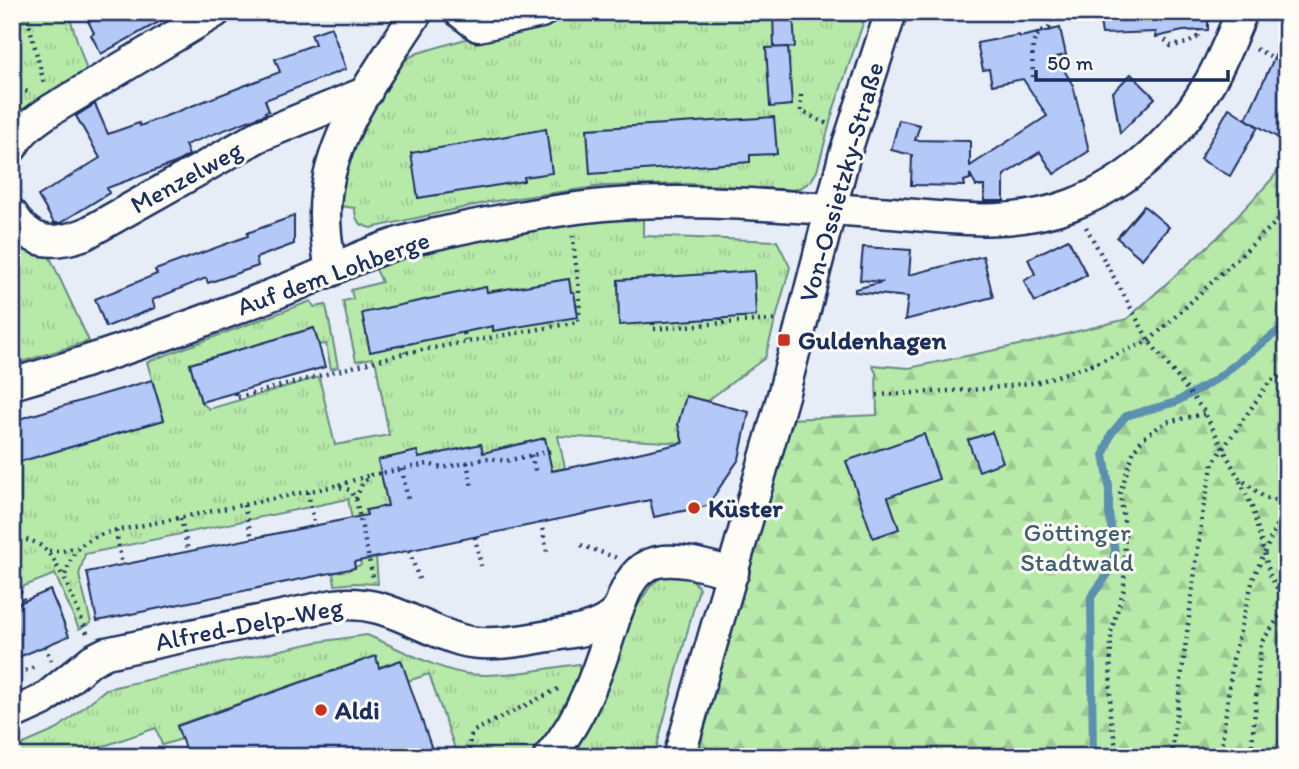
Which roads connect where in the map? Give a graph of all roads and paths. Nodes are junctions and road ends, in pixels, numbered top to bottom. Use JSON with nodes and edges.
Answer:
{"nodes":[{"id":1,"x":26,"y":12,"type":"edge"},
{"id":2,"x":215,"y":12,"type":"edge"},
{"id":3,"x":417,"y":12,"type":"edge"},
{"id":4,"x":460,"y":12,"type":"edge"},
{"id":5,"x":541,"y":12,"type":"edge"},
{"id":6,"x":891,"y":12,"type":"edge"},
{"id":7,"x":931,"y":12,"type":"edge"},
{"id":8,"x":985,"y":12,"type":"edge"},
{"id":9,"x":1242,"y":12,"type":"edge"},
{"id":10,"x":1051,"y":20,"type":"dead end"},
{"id":11,"x":1198,"y":29,"type":"dead end"},
{"id":12,"x":1198,"y":37,"type":"junction"},
{"id":13,"x":1165,"y":40,"type":"dead end"},
{"id":14,"x":1226,"y":48,"type":"junction"},
{"id":15,"x":1033,"y":77,"type":"dead end"},
{"id":16,"x":367,"y":92,"type":"junction"},
{"id":17,"x":801,"y":95,"type":"dead end"},
{"id":18,"x":51,"y":110,"type":"junction"},
{"id":19,"x":801,"y":111,"type":"dead end"},
{"id":20,"x":12,"y":147,"type":"edge"},
{"id":21,"x":1075,"y":203,"type":"junction"},
{"id":22,"x":831,"y":210,"type":"junction"},
{"id":23,"x":1287,"y":212,"type":"edge"},
{"id":24,"x":12,"y":214,"type":"edge"},
{"id":25,"x":573,"y":236,"type":"dead end"},
{"id":26,"x":331,"y":271,"type":"junction"},
{"id":27,"x":12,"y":290,"type":"edge"},
{"id":28,"x":23,"y":305,"type":"dead end"},
{"id":29,"x":803,"y":318,"type":"junction"},
{"id":30,"x":653,"y":323,"type":"dead end"},
{"id":31,"x":464,"y":332,"type":"dead end"},
{"id":32,"x":466,"y":341,"type":"junction"},
{"id":33,"x":1149,"y":341,"type":"junction"},
{"id":34,"x":403,"y":345,"type":"dead end"},
{"id":35,"x":405,"y":353,"type":"junction"},
{"id":36,"x":1287,"y":373,"type":"edge"},
{"id":37,"x":12,"y":384,"type":"edge"},
{"id":38,"x":235,"y":393,"type":"dead end"},
{"id":39,"x":877,"y":395,"type":"dead end"},
{"id":40,"x":1204,"y":412,"type":"junction"},
{"id":41,"x":1224,"y":449,"type":"junction"},
{"id":42,"x":551,"y":451,"type":"dead end"},
{"id":43,"x":531,"y":455,"type":"junction"},
{"id":44,"x":467,"y":462,"type":"junction"},
{"id":45,"x":402,"y":469,"type":"junction"},
{"id":46,"x":536,"y":474,"type":"dead end"},
{"id":47,"x":371,"y":475,"type":"junction"},
{"id":48,"x":1238,"y":477,"type":"junction"},
{"id":49,"x":335,"y":486,"type":"junction"},
{"id":50,"x":472,"y":488,"type":"dead end"},
{"id":51,"x":308,"y":492,"type":"junction"},
{"id":52,"x":356,"y":500,"type":"junction"},
{"id":53,"x":408,"y":501,"type":"dead end"},
{"id":54,"x":1287,"y":502,"type":"edge"},
{"id":55,"x":244,"y":505,"type":"junction"},
{"id":56,"x":181,"y":518,"type":"junction"},
{"id":57,"x":541,"y":522,"type":"dead end"},
{"id":58,"x":315,"y":526,"type":"dead end"},
{"id":59,"x":116,"y":531,"type":"junction"},
{"id":60,"x":475,"y":537,"type":"dead end"},
{"id":61,"x":251,"y":538,"type":"dead end"},
{"id":62,"x":12,"y":539,"type":"edge"},
{"id":63,"x":581,"y":545,"type":"dead end"},
{"id":64,"x":77,"y":547,"type":"junction"},
{"id":65,"x":48,"y":551,"type":"junction"},
{"id":66,"x":188,"y":551,"type":"dead end"},
{"id":67,"x":409,"y":551,"type":"dead end"},
{"id":68,"x":547,"y":552,"type":"dead end"},
{"id":69,"x":1264,"y":556,"type":"junction"},
{"id":70,"x":122,"y":565,"type":"dead end"},
{"id":71,"x":481,"y":566,"type":"dead end"},
{"id":72,"x":640,"y":569,"type":"junction"},
{"id":73,"x":12,"y":572,"type":"edge"},
{"id":74,"x":733,"y":573,"type":"junction"},
{"id":75,"x":64,"y":578,"type":"junction"},
{"id":76,"x":419,"y":579,"type":"dead end"},
{"id":77,"x":375,"y":583,"type":"dead end"},
{"id":78,"x":24,"y":601,"type":"dead end"},
{"id":79,"x":617,"y":611,"type":"junction"},
{"id":80,"x":97,"y":657,"type":"junction"},
{"id":81,"x":572,"y":682,"type":"dead end"},
{"id":82,"x":12,"y":714,"type":"edge"},
{"id":83,"x":469,"y":757,"type":"edge"},
{"id":84,"x":549,"y":757,"type":"edge"},
{"id":85,"x":679,"y":757,"type":"edge"},
{"id":86,"x":1118,"y":757,"type":"edge"},
{"id":87,"x":1171,"y":757,"type":"edge"},
{"id":88,"x":1220,"y":757,"type":"edge"},
{"id":89,"x":1251,"y":757,"type":"edge"}],
"edges":[{"from":1,"to":18,"type":"path"},
{"from":2,"to":18,"type":"street"},
{"from":3,"to":16,"type":"street"},
{"from":4,"to":5,"type":"street"},
{"from":6,"to":22,"type":"street","name":"Von-Ossietzky-Straße"},
{"from":7,"to":8,"type":"path"},
{"from":9,"to":14,"type":"street"},
{"from":10,"to":15,"type":"path"},
{"from":11,"to":12,"type":"path"},
{"from":12,"to":13,"type":"path"},
{"from":12,"to":14,"type":"path"},
{"from":14,"to":21,"type":"street"},
{"from":16,"to":24,"type":"street","name":"Menzelweg"},
{"from":16,"to":26,"type":"street"},
{"from":17,"to":19,"type":"path"},
{"from":18,"to":20,"type":"street"},
{"from":21,"to":22,"type":"street"},
{"from":21,"to":33,"type":"path"},
{"from":22,"to":26,"type":"street","name":"Auf dem Lohberge"},
{"from":22,"to":29,"type":"street","name":"Von-Ossietzky-Straße"},
{"from":23,"to":33,"type":"path"},
{"from":25,"to":32,"type":"path"},
{"from":26,"to":37,"type":"street","name":"Auf dem Lohberge"},
{"from":27,"to":28,"type":"path"},
{"from":29,"to":30,"type":"path"},
{"from":29,"to":74,"type":"street","name":"Von-Ossietzky-Straße"},
{"from":31,"to":32,"type":"path"},
{"from":32,"to":35,"type":"path"},
{"from":33,"to":39,"type":"path"},
{"from":33,"to":40,"type":"path"},
{"from":34,"to":35,"type":"path"},
{"from":35,"to":38,"type":"path"},
{"from":36,"to":41,"type":"path"},
{"from":40,"to":41,"type":"path"},
{"from":40,"to":86,"type":"path"},
{"from":41,"to":48,"type":"path"},
{"from":41,"to":87,"type":"path"},
{"from":42,"to":43,"type":"path"},
{"from":43,"to":44,"type":"path"},
{"from":43,"to":46,"type":"path"},
{"from":44,"to":45,"type":"path"},
{"from":44,"to":50,"type":"path"},
{"from":45,"to":47,"type":"path"},
{"from":45,"to":53,"type":"path"},
{"from":47,"to":49,"type":"path"},
{"from":47,"to":52,"type":"path"},
{"from":48,"to":54,"type":"path"},
{"from":48,"to":69,"type":"path"},
{"from":49,"to":51,"type":"path"},
{"from":49,"to":52,"type":"path"},
{"from":51,"to":55,"type":"path"},
{"from":51,"to":58,"type":"path"},
{"from":52,"to":77,"type":"path"},
{"from":54,"to":69,"type":"path"},
{"from":55,"to":56,"type":"path"},
{"from":55,"to":61,"type":"path"},
{"from":56,"to":59,"type":"path"},
{"from":56,"to":66,"type":"path"},
{"from":57,"to":68,"type":"path"},
{"from":59,"to":64,"type":"path"},
{"from":59,"to":70,"type":"path"},
{"from":60,"to":71,"type":"path"},
{"from":62,"to":65,"type":"path"},
{"from":63,"to":72,"type":"path"},
{"from":64,"to":65,"type":"path"},
{"from":64,"to":75,"type":"path"},
{"from":65,"to":75,"type":"path"},
{"from":67,"to":76,"type":"path"},
{"from":69,"to":88,"type":"path"},
{"from":69,"to":89,"type":"path"},
{"from":72,"to":74,"type":"street"},
{"from":72,"to":79,"type":"street"},
{"from":73,"to":78,"type":"path"},
{"from":74,"to":85,"type":"street","name":"Von-Ossietzky-Straße"},
{"from":75,"to":80,"type":"path"},
{"from":79,"to":80,"type":"street","name":"Alfred-Delp-Weg"},
{"from":79,"to":84,"type":"street"},
{"from":80,"to":82,"type":"street","name":"Alfred-Delp-Weg"},
{"from":81,"to":83,"type":"path"}]}
